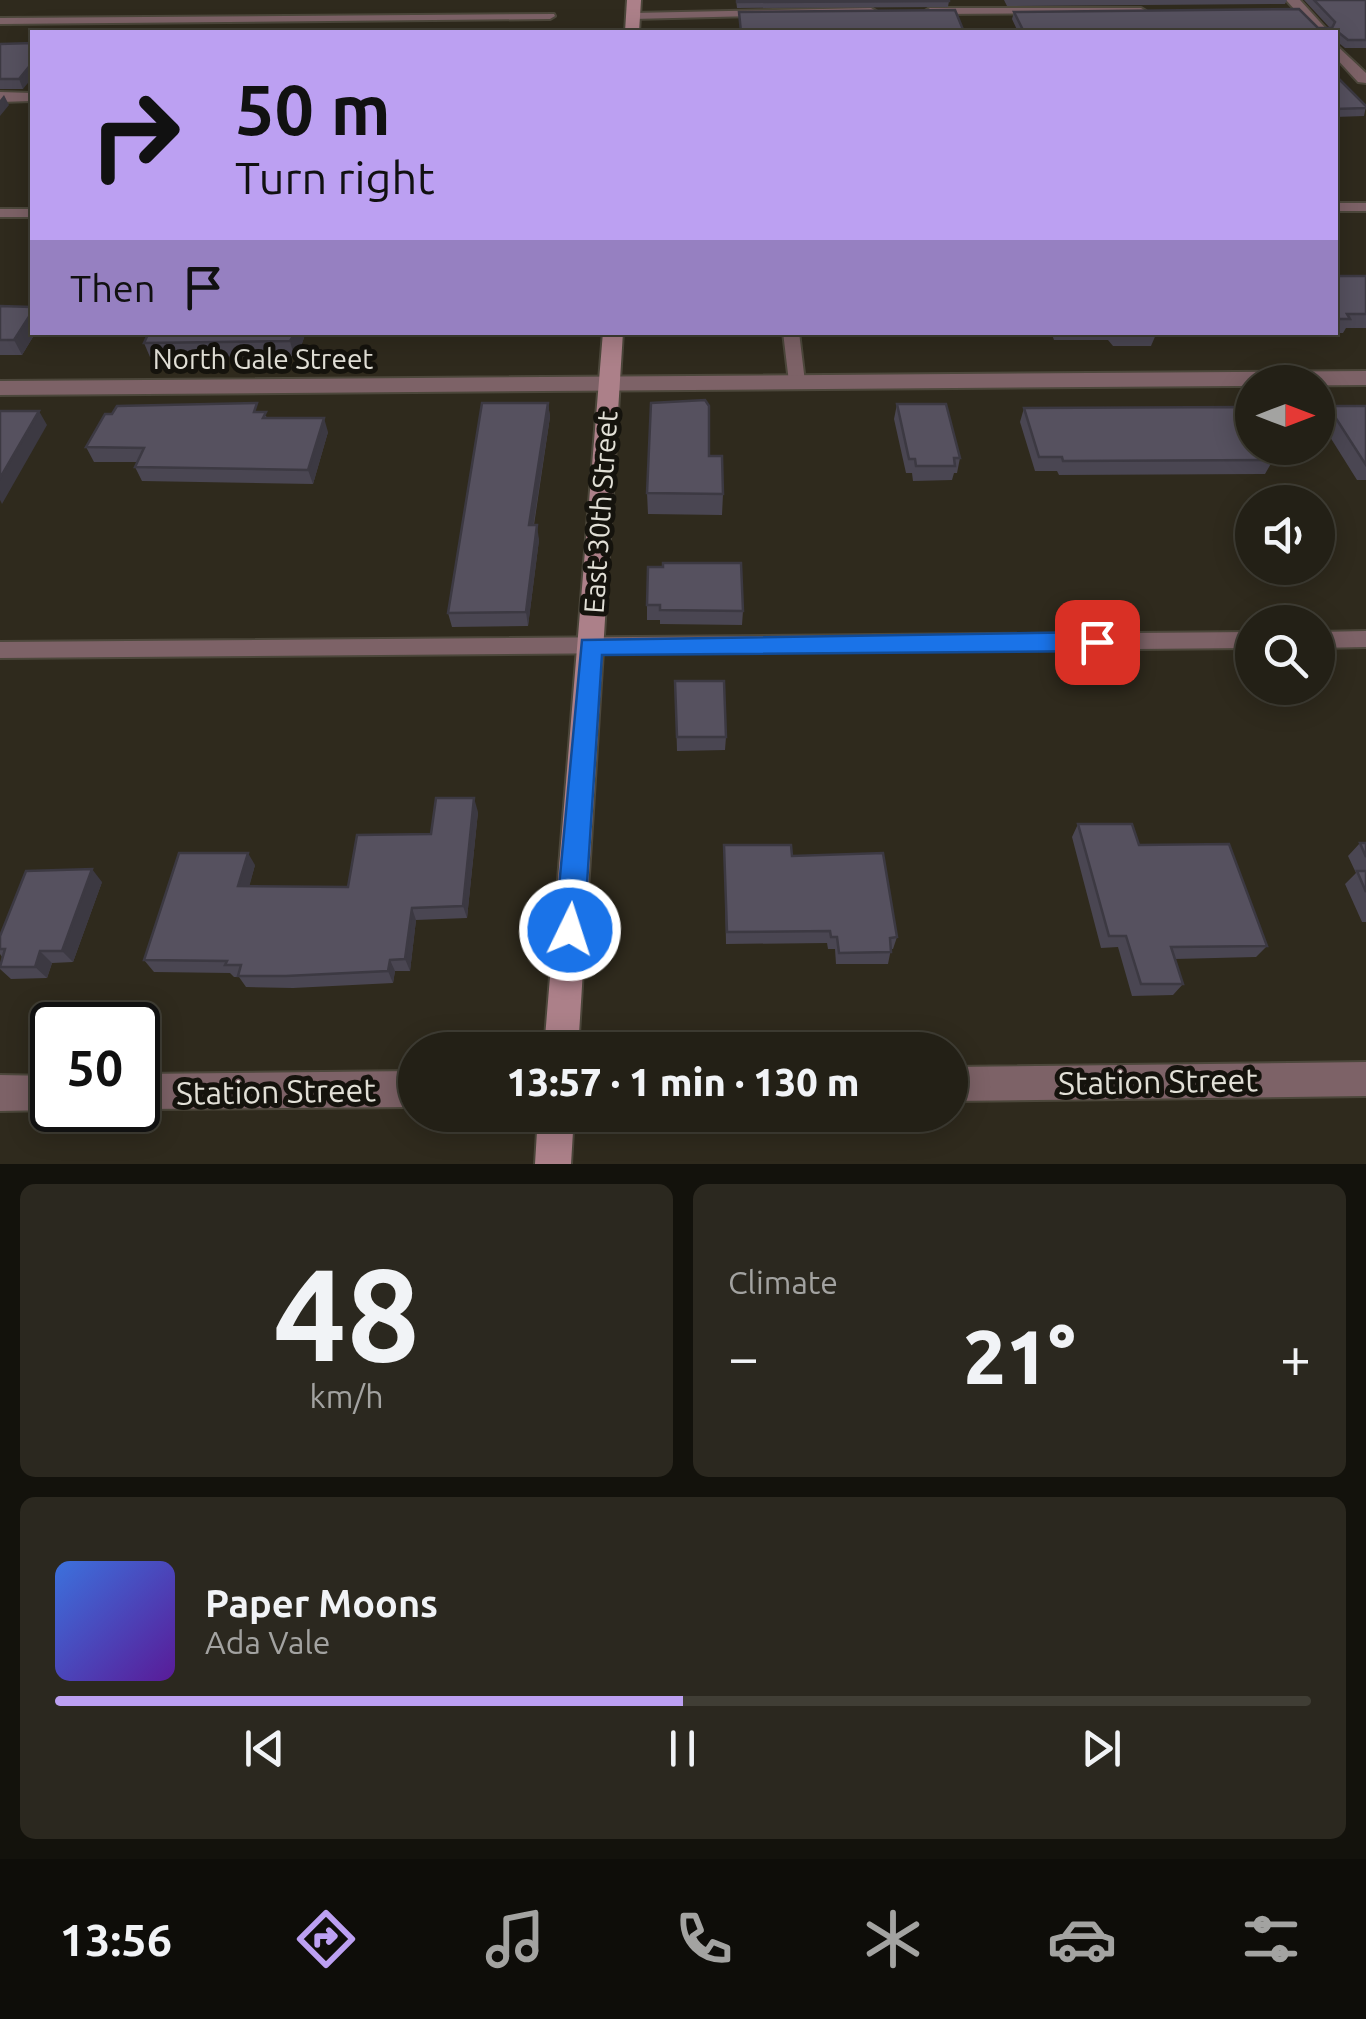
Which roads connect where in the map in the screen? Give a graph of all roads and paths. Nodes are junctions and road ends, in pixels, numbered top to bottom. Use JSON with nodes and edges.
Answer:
{"nodes":[{"id":1,"x":255,"y":0,"type":"edge"},
{"id":2,"x":634,"y":8,"type":"edge"},
{"id":3,"x":1294,"y":8,"type":"edge"},
{"id":4,"x":894,"y":11,"type":"edge"},
{"id":5,"x":914,"y":11,"type":"edge"},
{"id":6,"x":1158,"y":11,"type":"edge"},
{"id":7,"x":550,"y":16,"type":"dead end"},
{"id":8,"x":242,"y":20,"type":"junction"},
{"id":9,"x":0,"y":21,"type":"edge"},
{"id":10,"x":235,"y":30,"type":"edge"},
{"id":11,"x":1320,"y":30,"type":"edge"},
{"id":12,"x":1338,"y":51,"type":"edge"},
{"id":13,"x":1364,"y":79,"type":"edge"},
{"id":14,"x":1338,"y":80,"type":"edge"},
{"id":15,"x":0,"y":97,"type":"edge"},
{"id":16,"x":30,"y":97,"type":"edge"},
{"id":17,"x":1338,"y":207,"type":"edge"},
{"id":18,"x":1366,"y":207,"type":"edge"},
{"id":19,"x":30,"y":212,"type":"edge"},
{"id":20,"x":0,"y":213,"type":"edge"},
{"id":21,"x":613,"y":335,"type":"edge"},
{"id":22,"x":791,"y":335,"type":"edge"},
{"id":23,"x":1366,"y":378,"type":"edge"},
{"id":24,"x":797,"y":382,"type":"junction"},
{"id":25,"x":610,"y":384,"type":"junction"},
{"id":26,"x":0,"y":388,"type":"edge"},
{"id":27,"x":1366,"y":639,"type":"edge"},
{"id":28,"x":1235,"y":640,"type":"edge"},
{"id":29,"x":1335,"y":640,"type":"edge"},
{"id":30,"x":590,"y":646,"type":"junction"},
{"id":31,"x":0,"y":650,"type":"edge"},
{"id":32,"x":562,"y":1032,"type":"edge"},
{"id":33,"x":1366,"y":1079,"type":"edge"},
{"id":34,"x":968,"y":1084,"type":"edge"},
{"id":35,"x":398,"y":1090,"type":"edge"},
{"id":36,"x":160,"y":1092,"type":"edge"},
{"id":37,"x":0,"y":1093,"type":"edge"},
{"id":38,"x":30,"y":1093,"type":"edge"},
{"id":39,"x":555,"y":1132,"type":"edge"},
{"id":40,"x":553,"y":1164,"type":"edge"}],
"edges":[{"from":1,"to":8,"type":"lane"},
{"from":2,"to":4,"type":"lane"},
{"from":3,"to":11,"type":"street"},
{"from":5,"to":6,"type":"lane"},
{"from":7,"to":8,"type":"lane"},
{"from":8,"to":9,"type":"lane"},
{"from":8,"to":10,"type":"lane"},
{"from":12,"to":13,"type":"street"},
{"from":13,"to":14,"type":"street"},
{"from":15,"to":16,"type":"street"},
{"from":17,"to":18,"type":"lane"},
{"from":19,"to":20,"type":"lane"},
{"from":21,"to":25,"type":"main road","name":"East 30th Street"},
{"from":22,"to":24,"type":"lane"},
{"from":23,"to":24,"type":"street","name":"North Gale Street"},
{"from":24,"to":25,"type":"street","name":"North Gale Street"},
{"from":25,"to":26,"type":"street","name":"North Gale Street"},
{"from":25,"to":30,"type":"main road","name":"East 30th Street"},
{"from":27,"to":29,"type":"lane"},
{"from":28,"to":30,"type":"lane"},
{"from":30,"to":31,"type":"lane"},
{"from":30,"to":32,"type":"main road","name":"East 30th Street"},
{"from":33,"to":34,"type":"street","name":"Station Street"},
{"from":35,"to":36,"type":"street","name":"Station Street"},
{"from":37,"to":38,"type":"street"},
{"from":39,"to":40,"type":"main road"}]}
